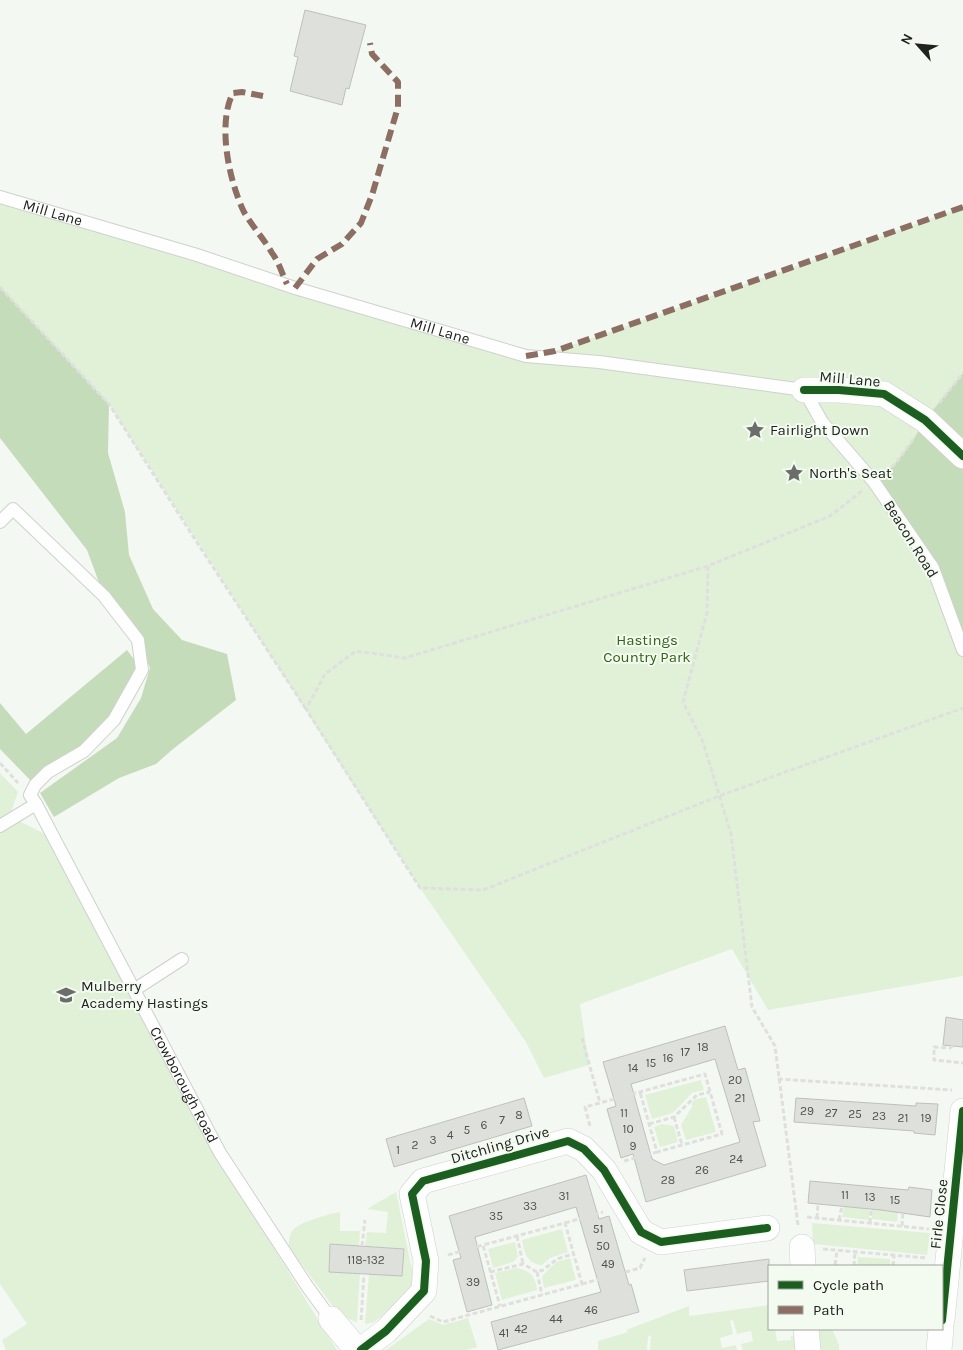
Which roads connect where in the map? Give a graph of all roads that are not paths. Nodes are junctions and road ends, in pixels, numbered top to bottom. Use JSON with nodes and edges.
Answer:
{"nodes":[{"id":1,"x":0,"y":197,"type":"edge"},
{"id":2,"x":804,"y":390,"type":"junction"},
{"id":3,"x":963,"y":456,"type":"edge"},
{"id":4,"x":0,"y":522,"type":"edge"},
{"id":5,"x":963,"y":650,"type":"edge"},
{"id":6,"x":33,"y":800,"type":"junction"},
{"id":7,"x":0,"y":826,"type":"edge"},
{"id":8,"x":182,"y":959,"type":"dead end"},
{"id":9,"x":134,"y":990,"type":"junction"},
{"id":10,"x":958,"y":1100,"type":"edge"},
{"id":11,"x":767,"y":1228,"type":"dead end"},
{"id":12,"x":943,"y":1306,"type":"edge"},
{"id":13,"x":331,"y":1319,"type":"joint"},
{"id":14,"x":806,"y":1330,"type":"edge"},
{"id":15,"x":941,"y":1330,"type":"edge"},
{"id":16,"x":357,"y":1350,"type":"edge"},
{"id":17,"x":361,"y":1350,"type":"edge"},
{"id":18,"x":808,"y":1350,"type":"edge"},
{"id":19,"x":939,"y":1350,"type":"edge"}],
"edges":[{"from":1,"to":2,"type":"lane","name":"Mill Lane"},
{"from":2,"to":3,"type":"street","name":"Mill Lane"},
{"from":2,"to":5,"type":"lane","name":"Beacon Road"},
{"from":4,"to":6,"type":"lane"},
{"from":6,"to":7,"type":"lane"},
{"from":6,"to":9,"type":"lane","name":"Crowborough Road"},
{"from":8,"to":9,"type":"lane"},
{"from":9,"to":13,"type":"lane","name":"Crowborough Road"},
{"from":10,"to":12,"type":"street","name":"Firle Close"},
{"from":11,"to":17,"type":"street","name":"Ditchling Drive"},
{"from":13,"to":16,"type":"street","name":"Crowborough Road"},
{"from":14,"to":18,"type":"street"},
{"from":15,"to":19,"type":"street"}]}
